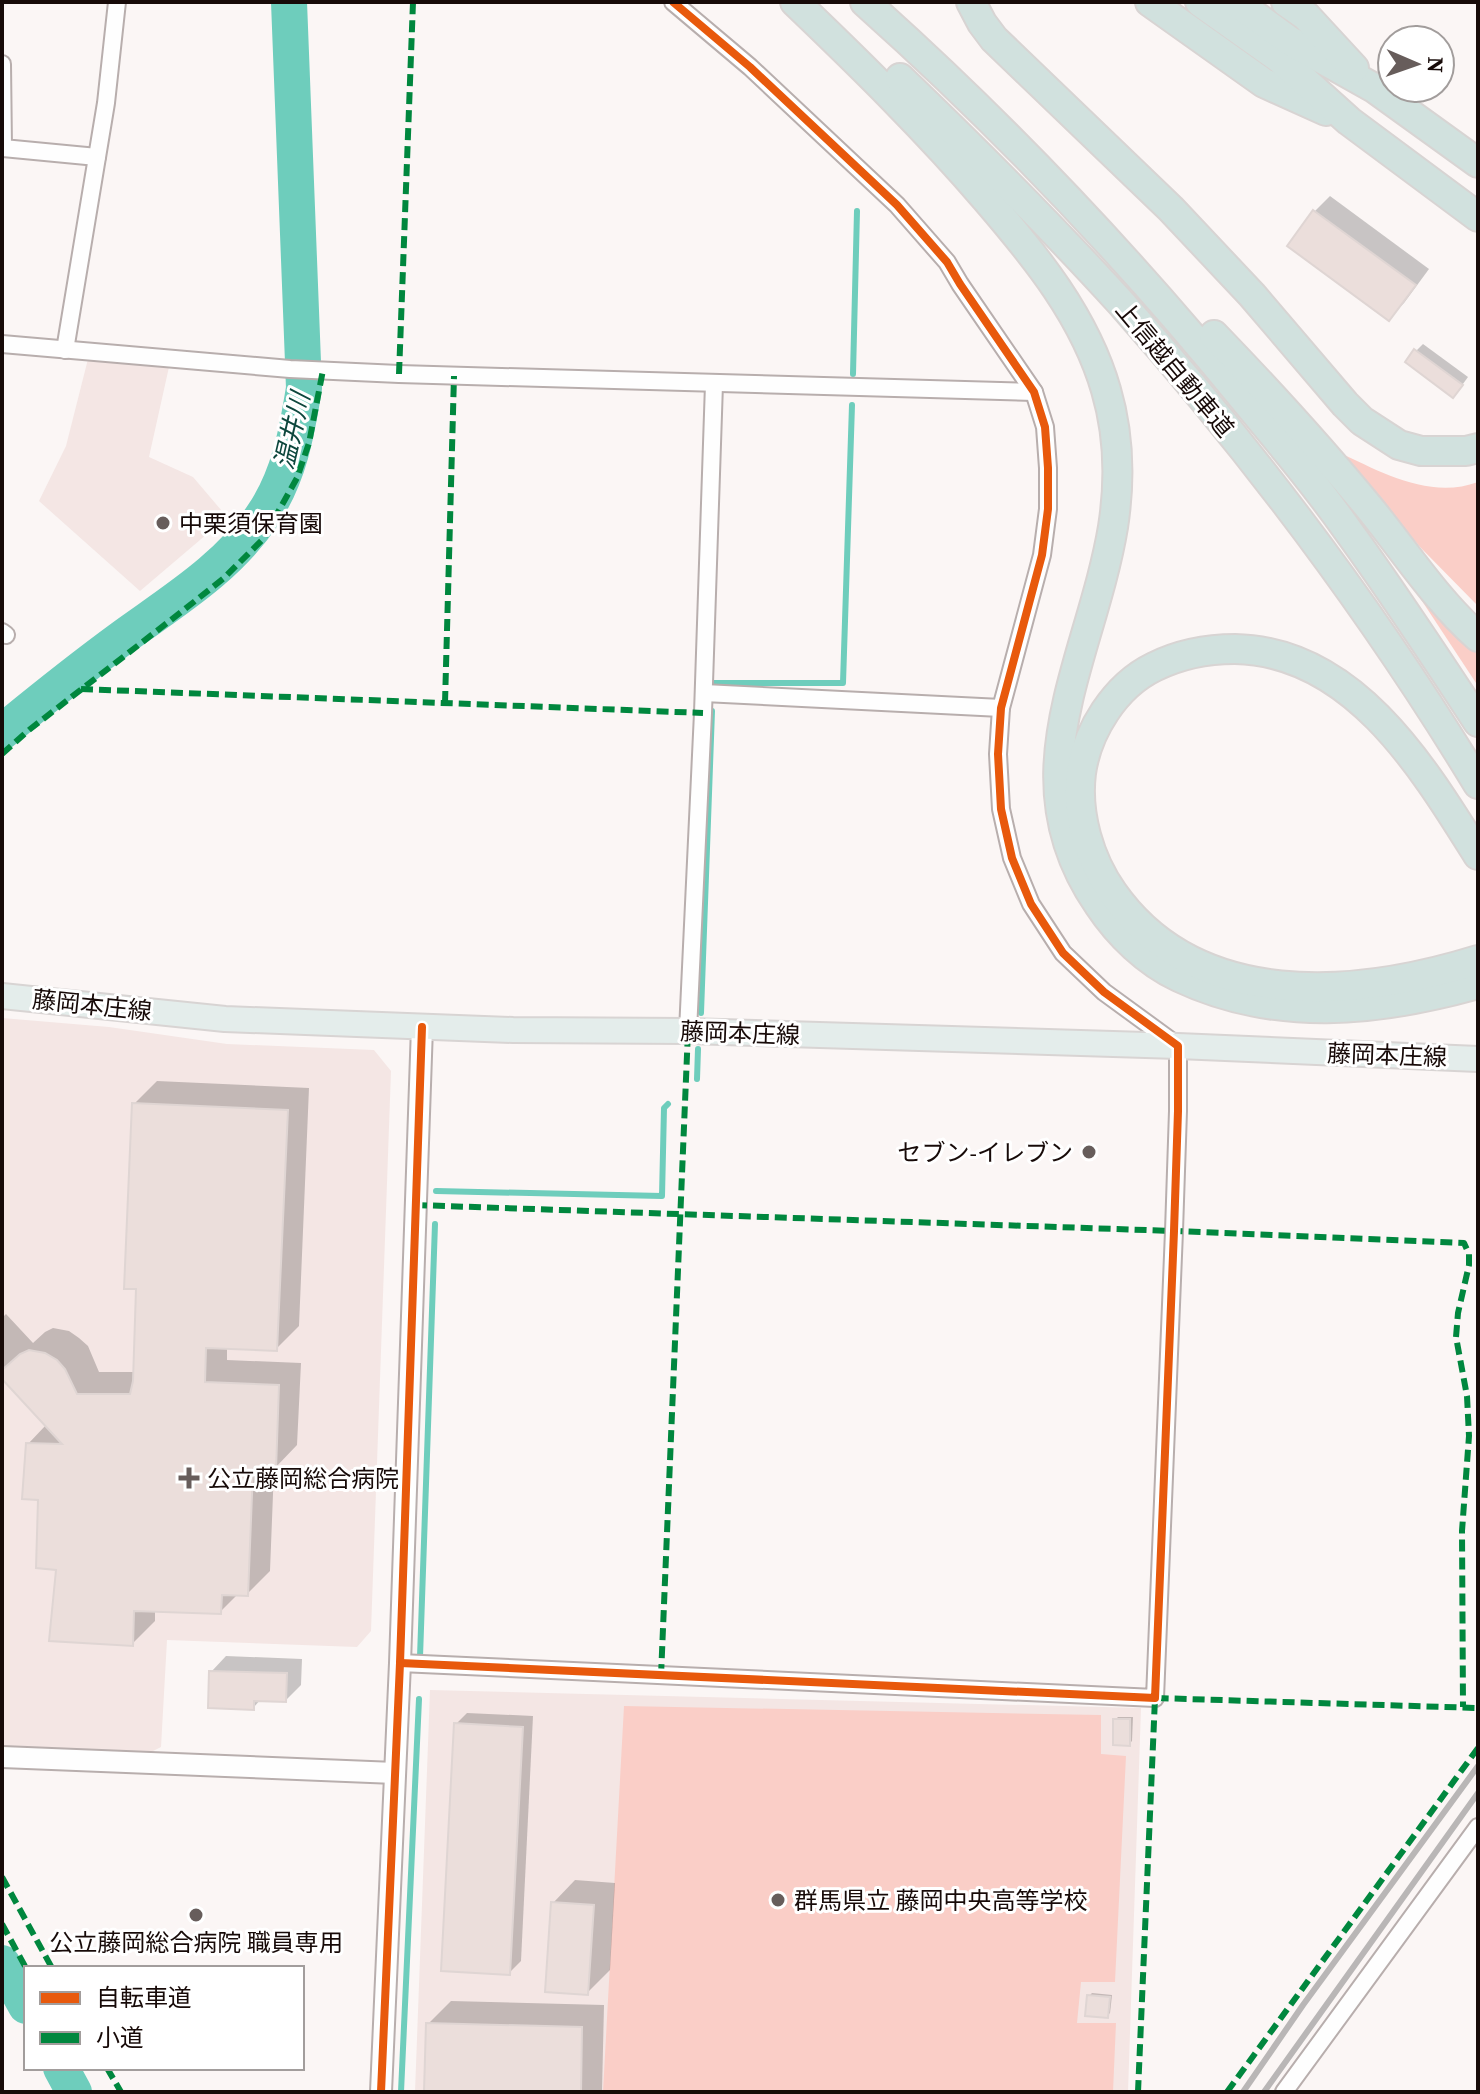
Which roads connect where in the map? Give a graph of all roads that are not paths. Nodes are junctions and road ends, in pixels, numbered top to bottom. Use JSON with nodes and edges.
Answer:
{"nodes":[{"id":1,"x":117,"y":2,"type":"edge"},
{"id":2,"x":673,"y":2,"type":"edge"},
{"id":3,"x":795,"y":2,"type":"edge"},
{"id":4,"x":816,"y":2,"type":"edge"},
{"id":5,"x":865,"y":2,"type":"edge"},
{"id":6,"x":971,"y":2,"type":"edge"},
{"id":7,"x":1150,"y":2,"type":"edge"},
{"id":8,"x":1200,"y":2,"type":"edge"},
{"id":9,"x":1236,"y":2,"type":"edge"},
{"id":10,"x":1286,"y":2,"type":"edge"},
{"id":11,"x":2,"y":64,"type":"edge"},
{"id":12,"x":1374,"y":88,"type":"junction"},
{"id":13,"x":1349,"y":121,"type":"junction"},
{"id":14,"x":1003,"y":132,"type":"junction"},
{"id":15,"x":97,"y":157,"type":"junction"},
{"id":16,"x":1478,"y":163,"type":"edge"},
{"id":17,"x":1478,"y":217,"type":"edge"},
{"id":18,"x":2,"y":344,"type":"edge"},
{"id":19,"x":65,"y":350,"type":"junction"},
{"id":20,"x":714,"y":384,"type":"junction"},
{"id":21,"x":1034,"y":392,"type":"junction"},
{"id":22,"x":1478,"y":448,"type":"edge"},
{"id":23,"x":1478,"y":637,"type":"edge"},
{"id":24,"x":704,"y":693,"type":"junction"},
{"id":25,"x":1001,"y":708,"type":"junction"},
{"id":26,"x":1478,"y":722,"type":"edge"},
{"id":27,"x":1478,"y":784,"type":"edge"},
{"id":28,"x":1478,"y":855,"type":"edge"},
{"id":29,"x":1478,"y":960,"type":"edge"},
{"id":30,"x":1478,"y":984,"type":"edge"},
{"id":31,"x":2,"y":996,"type":"edge"},
{"id":32,"x":422,"y":1027,"type":"junction"},
{"id":33,"x":688,"y":1031,"type":"junction"},
{"id":34,"x":1178,"y":1046,"type":"junction"},
{"id":35,"x":1478,"y":1059,"type":"edge"},
{"id":36,"x":400,"y":1663,"type":"junction"},
{"id":37,"x":2,"y":1757,"type":"edge"},
{"id":38,"x":395,"y":1773,"type":"junction"},
{"id":39,"x":1478,"y":1827,"type":"edge"},
{"id":40,"x":381,"y":2092,"type":"edge"},
{"id":41,"x":1284,"y":2092,"type":"edge"}],
"edges":[{"from":1,"to":15,"type":"street"},
{"from":2,"to":21,"type":"street"},
{"from":3,"to":30,"type":"highway"},
{"from":4,"to":27,"type":"highway","name":"上信越自動車道"},
{"from":5,"to":14,"type":"highway","name":"上信越自動車道"},
{"from":6,"to":22,"type":"highway"},
{"from":7,"to":13,"type":"highway"},
{"from":8,"to":13,"type":"highway"},
{"from":9,"to":12,"type":"highway"},
{"from":10,"to":12,"type":"highway"},
{"from":11,"to":15,"type":"street"},
{"from":12,"to":16,"type":"highway"},
{"from":13,"to":17,"type":"highway"},
{"from":14,"to":23,"type":"highway"},
{"from":14,"to":26,"type":"highway","name":"上信越自動車道"},
{"from":15,"to":19,"type":"street"},
{"from":18,"to":19,"type":"street"},
{"from":19,"to":20,"type":"street"},
{"from":20,"to":21,"type":"street"},
{"from":20,"to":24,"type":"street"},
{"from":21,"to":25,"type":"street"},
{"from":24,"to":25,"type":"street"},
{"from":24,"to":33,"type":"street"},
{"from":25,"to":34,"type":"street"},
{"from":28,"to":29,"type":"highway"},
{"from":31,"to":32,"type":"main road","name":"藤岡本庄線"},
{"from":32,"to":33,"type":"main road","name":"藤岡本庄線"},
{"from":32,"to":36,"type":"street"},
{"from":33,"to":34,"type":"main road","name":"藤岡本庄線"},
{"from":34,"to":35,"type":"main road","name":"藤岡本庄線"},
{"from":34,"to":36,"type":"street"},
{"from":36,"to":38,"type":"street"},
{"from":37,"to":38,"type":"street"},
{"from":38,"to":40,"type":"street"},
{"from":39,"to":41,"type":"street"}]}
